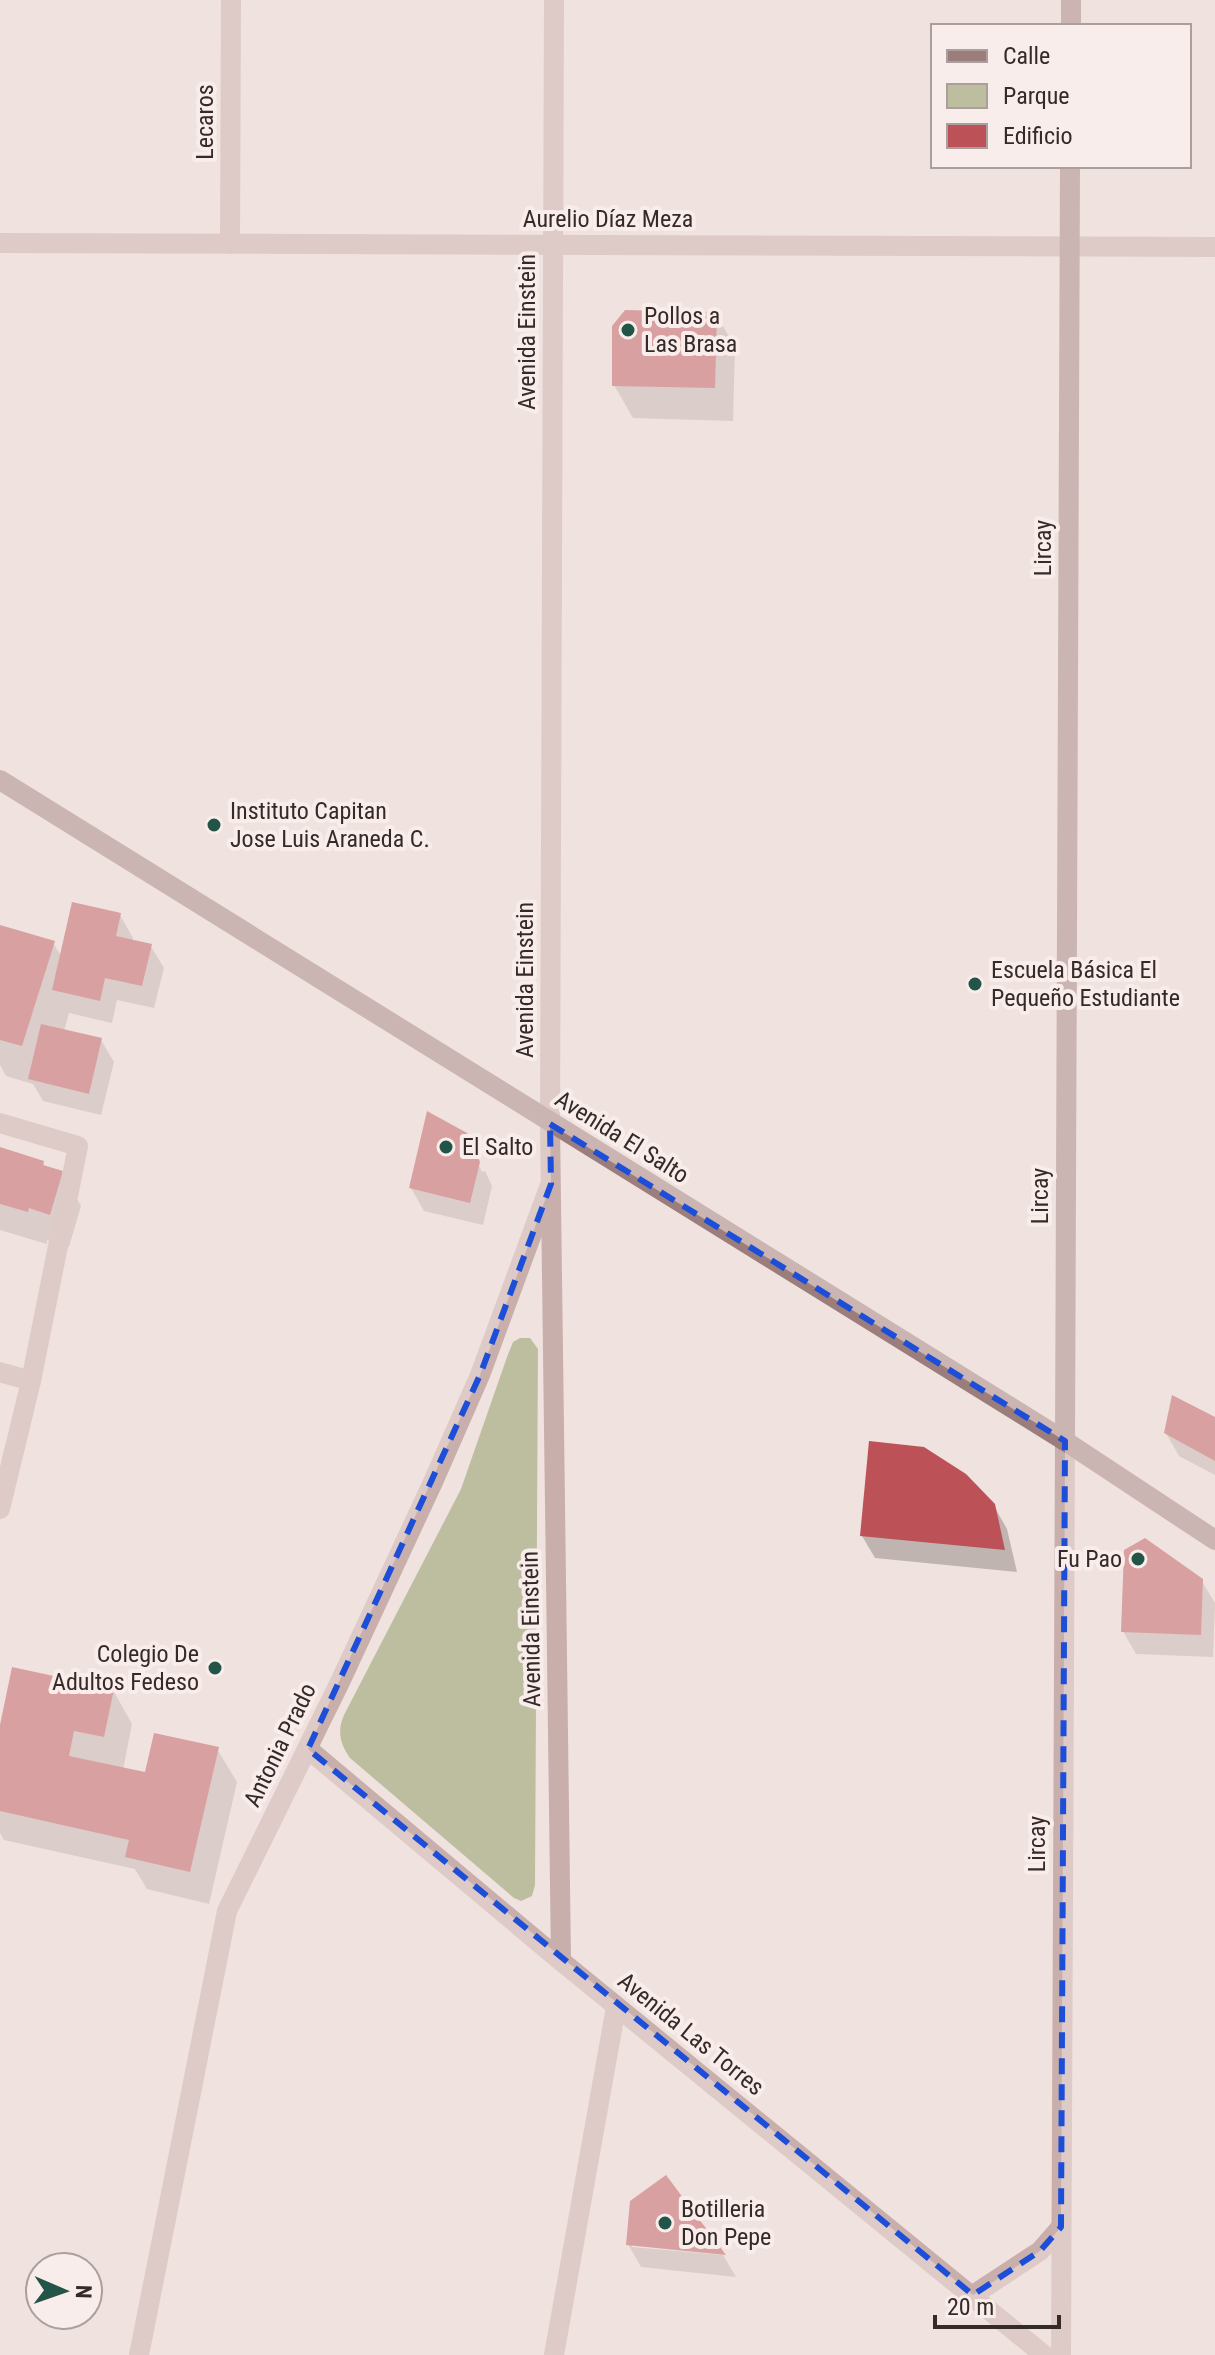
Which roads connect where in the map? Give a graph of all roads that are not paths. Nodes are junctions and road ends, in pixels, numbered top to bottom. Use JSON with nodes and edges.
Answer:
{"nodes":[{"id":1,"x":231,"y":0,"type":"edge"},
{"id":2,"x":554,"y":0,"type":"edge"},
{"id":3,"x":1071,"y":0,"type":"edge"},
{"id":4,"x":1071,"y":24,"type":"edge"},
{"id":5,"x":1070,"y":168,"type":"edge"},
{"id":6,"x":0,"y":243,"type":"edge"},
{"id":7,"x":230,"y":244,"type":"junction"},
{"id":8,"x":553,"y":245,"type":"junction"},
{"id":9,"x":1070,"y":247,"type":"junction"},
{"id":10,"x":1215,"y":247,"type":"edge"},
{"id":11,"x":0,"y":780,"type":"edge"},
{"id":12,"x":0,"y":1123,"type":"edge"},
{"id":13,"x":550,"y":1124,"type":"junction"},
{"id":14,"x":551,"y":1184,"type":"junction"},
{"id":15,"x":0,"y":1372,"type":"edge"},
{"id":16,"x":31,"y":1381,"type":"junction"},
{"id":17,"x":1065,"y":1441,"type":"junction"},
{"id":18,"x":0,"y":1509,"type":"edge"},
{"id":19,"x":1215,"y":1540,"type":"edge"},
{"id":20,"x":308,"y":1749,"type":"junction"},
{"id":21,"x":561,"y":1961,"type":"junction"},
{"id":22,"x":616,"y":2007,"type":"junction"},
{"id":23,"x":1061,"y":2227,"type":"junction"},
{"id":24,"x":973,"y":2295,"type":"junction"},
{"id":25,"x":139,"y":2355,"type":"edge"},
{"id":26,"x":554,"y":2355,"type":"edge"},
{"id":27,"x":1044,"y":2355,"type":"edge"},
{"id":28,"x":1061,"y":2355,"type":"edge"}],
"edges":[{"from":1,"to":7,"type":"street","name":"Lecaros"},
{"from":2,"to":8,"type":"street","name":"Avenida Einstein"},
{"from":3,"to":4,"type":"main road"},
{"from":5,"to":9,"type":"main road","name":"Lircay"},
{"from":6,"to":7,"type":"street","name":"Aurelio Díaz Meza"},
{"from":7,"to":8,"type":"street","name":"Aurelio Díaz Meza"},
{"from":8,"to":9,"type":"street","name":"Aurelio Díaz Meza"},
{"from":8,"to":13,"type":"street","name":"Avenida Einstein"},
{"from":9,"to":10,"type":"street","name":"Aurelio Díaz Meza"},
{"from":9,"to":17,"type":"main road","name":"Lircay"},
{"from":11,"to":13,"type":"main road","name":"Avenida El Salto"},
{"from":12,"to":16,"type":"street"},
{"from":13,"to":14,"type":"street","name":"Avenida Einstein"},
{"from":13,"to":17,"type":"main road","name":"Avenida El Salto"},
{"from":14,"to":20,"type":"street","name":"Antonia Prado"},
{"from":14,"to":21,"type":"street","name":"Avenida Einstein"},
{"from":15,"to":16,"type":"street"},
{"from":16,"to":18,"type":"street"},
{"from":17,"to":19,"type":"main road","name":"Avenida El Salto"},
{"from":17,"to":23,"type":"street","name":"Lircay"},
{"from":20,"to":21,"type":"street","name":"Avenida Las Torres"},
{"from":20,"to":25,"type":"street","name":"Antonia Prado"},
{"from":21,"to":22,"type":"street","name":"Avenida Las Torres"},
{"from":22,"to":24,"type":"street","name":"Avenida Las Torres"},
{"from":22,"to":26,"type":"street"},
{"from":23,"to":24,"type":"street"},
{"from":23,"to":28,"type":"street","name":"Lircay"},
{"from":24,"to":27,"type":"street","name":"Avenida Las Torres"}]}
